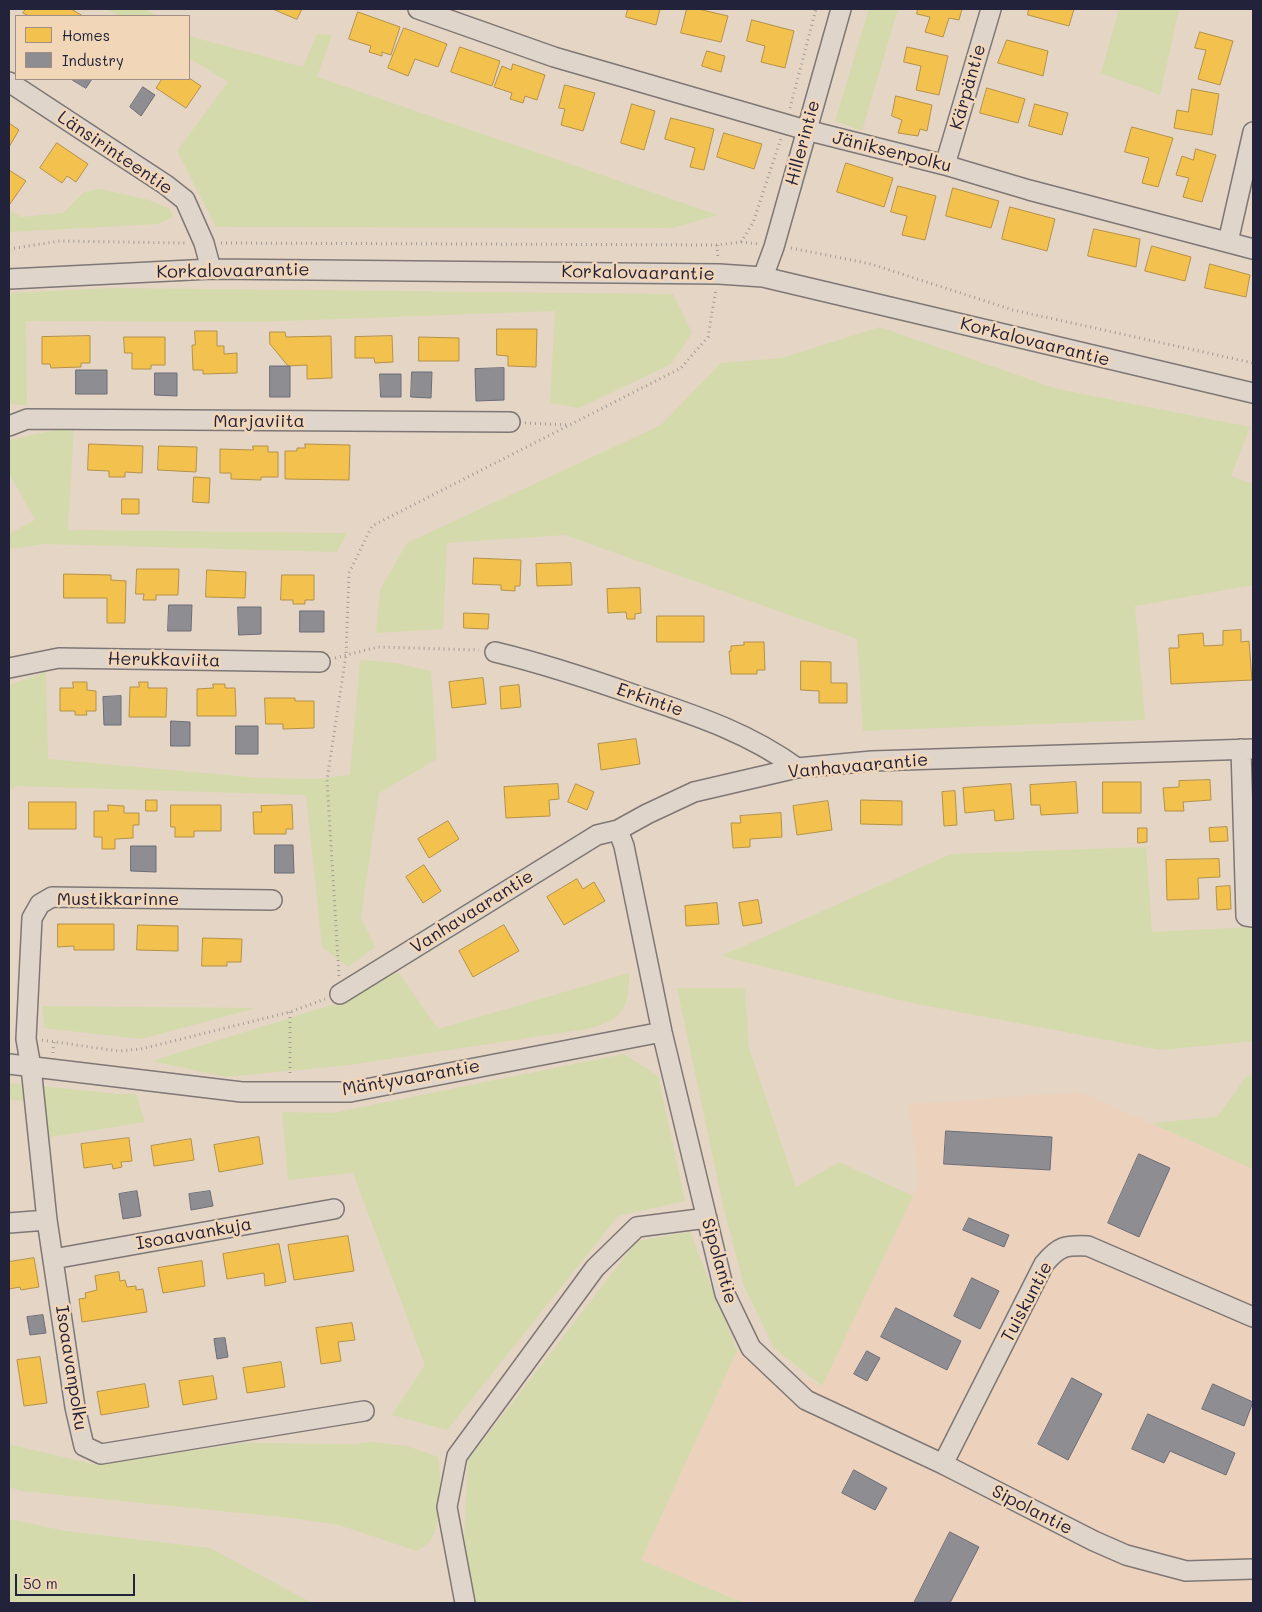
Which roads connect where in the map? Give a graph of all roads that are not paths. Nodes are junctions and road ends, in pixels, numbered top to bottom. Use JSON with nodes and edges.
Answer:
{"nodes":[{"id":1,"x":418,"y":9,"type":"edge"},
{"id":2,"x":841,"y":9,"type":"edge"},
{"id":3,"x":991,"y":9,"type":"edge"},
{"id":4,"x":9,"y":82,"type":"edge"},
{"id":5,"x":806,"y":130,"type":"junction"},
{"id":6,"x":1253,"y":132,"type":"edge"},
{"id":7,"x":945,"y":165,"type":"junction"},
{"id":8,"x":1228,"y":242,"type":"junction"},
{"id":9,"x":1253,"y":249,"type":"edge"},
{"id":10,"x":211,"y":269,"type":"junction"},
{"id":11,"x":763,"y":276,"type":"junction"},
{"id":12,"x":9,"y":280,"type":"edge"},
{"id":13,"x":1253,"y":393,"type":"edge"},
{"id":14,"x":510,"y":422,"type":"road end"},
{"id":15,"x":9,"y":426,"type":"edge"},
{"id":16,"x":495,"y":652,"type":"road end"},
{"id":17,"x":320,"y":662,"type":"dead end"},
{"id":18,"x":9,"y":668,"type":"edge"},
{"id":19,"x":1247,"y":749,"type":"edge"},
{"id":20,"x":797,"y":768,"type":"junction"},
{"id":21,"x":618,"y":830,"type":"junction"},
{"id":22,"x":1249,"y":872,"type":"edge"},
{"id":23,"x":272,"y":900,"type":"dead end"},
{"id":24,"x":1253,"y":917,"type":"edge"},
{"id":25,"x":340,"y":994,"type":"road end"},
{"id":26,"x":662,"y":1032,"type":"junction"},
{"id":27,"x":9,"y":1064,"type":"edge"},
{"id":28,"x":31,"y":1067,"type":"junction"},
{"id":29,"x":334,"y":1208,"type":"dead end"},
{"id":30,"x":707,"y":1218,"type":"junction"},
{"id":31,"x":47,"y":1220,"type":"junction"},
{"id":32,"x":9,"y":1223,"type":"edge"},
{"id":33,"x":53,"y":1259,"type":"junction"},
{"id":34,"x":1253,"y":1316,"type":"edge"},
{"id":35,"x":364,"y":1411,"type":"dead end"},
{"id":36,"x":943,"y":1464,"type":"junction"},
{"id":37,"x":1253,"y":1569,"type":"edge"},
{"id":38,"x":465,"y":1603,"type":"edge"}],
"edges":[{"from":1,"to":5,"type":"street","name":"Jäniksenpolku"},
{"from":2,"to":5,"type":"street","name":"Hillerintie"},
{"from":3,"to":7,"type":"street","name":"Kärpäntie"},
{"from":4,"to":10,"type":"street","name":"Länsirinteentie"},
{"from":5,"to":7,"type":"street","name":"Jäniksenpolku"},
{"from":5,"to":11,"type":"street","name":"Hillerintie"},
{"from":6,"to":8,"type":"street"},
{"from":7,"to":8,"type":"street","name":"Jäniksenpolku"},
{"from":8,"to":9,"type":"street","name":"Jäniksenpolku"},
{"from":10,"to":11,"type":"street","name":"Korkalovaarantie"},
{"from":10,"to":12,"type":"street","name":"Korkalovaarantie"},
{"from":11,"to":13,"type":"street","name":"Korkalovaarantie"},
{"from":14,"to":15,"type":"street","name":"Marjaviita"},
{"from":16,"to":20,"type":"street","name":"Erkintie"},
{"from":17,"to":18,"type":"street","name":"Herukkaviita"},
{"from":19,"to":20,"type":"street","name":"Vanhavaarantie"},
{"from":19,"to":22,"type":"street"},
{"from":20,"to":21,"type":"street","name":"Vanhavaarantie"},
{"from":21,"to":25,"type":"street","name":"Vanhavaarantie"},
{"from":21,"to":26,"type":"street","name":"Sipolantie"},
{"from":22,"to":24,"type":"street"},
{"from":23,"to":28,"type":"street","name":"Mustikkarinne"},
{"from":26,"to":28,"type":"street","name":"Mäntyvaarantie"},
{"from":26,"to":30,"type":"street","name":"Sipolantie"},
{"from":27,"to":28,"type":"street","name":"Mäntyvaarantie"},
{"from":28,"to":31,"type":"street","name":"Isoaavanpolku"},
{"from":29,"to":33,"type":"street","name":"Isoaavankuja"},
{"from":30,"to":36,"type":"street","name":"Sipolantie"},
{"from":30,"to":38,"type":"street"},
{"from":31,"to":32,"type":"street"},
{"from":31,"to":33,"type":"street","name":"Isoaavanpolku"},
{"from":33,"to":35,"type":"street","name":"Isoaavanpolku"},
{"from":34,"to":36,"type":"street","name":"Tuiskuntie"},
{"from":36,"to":37,"type":"street","name":"Sipolantie"}]}
